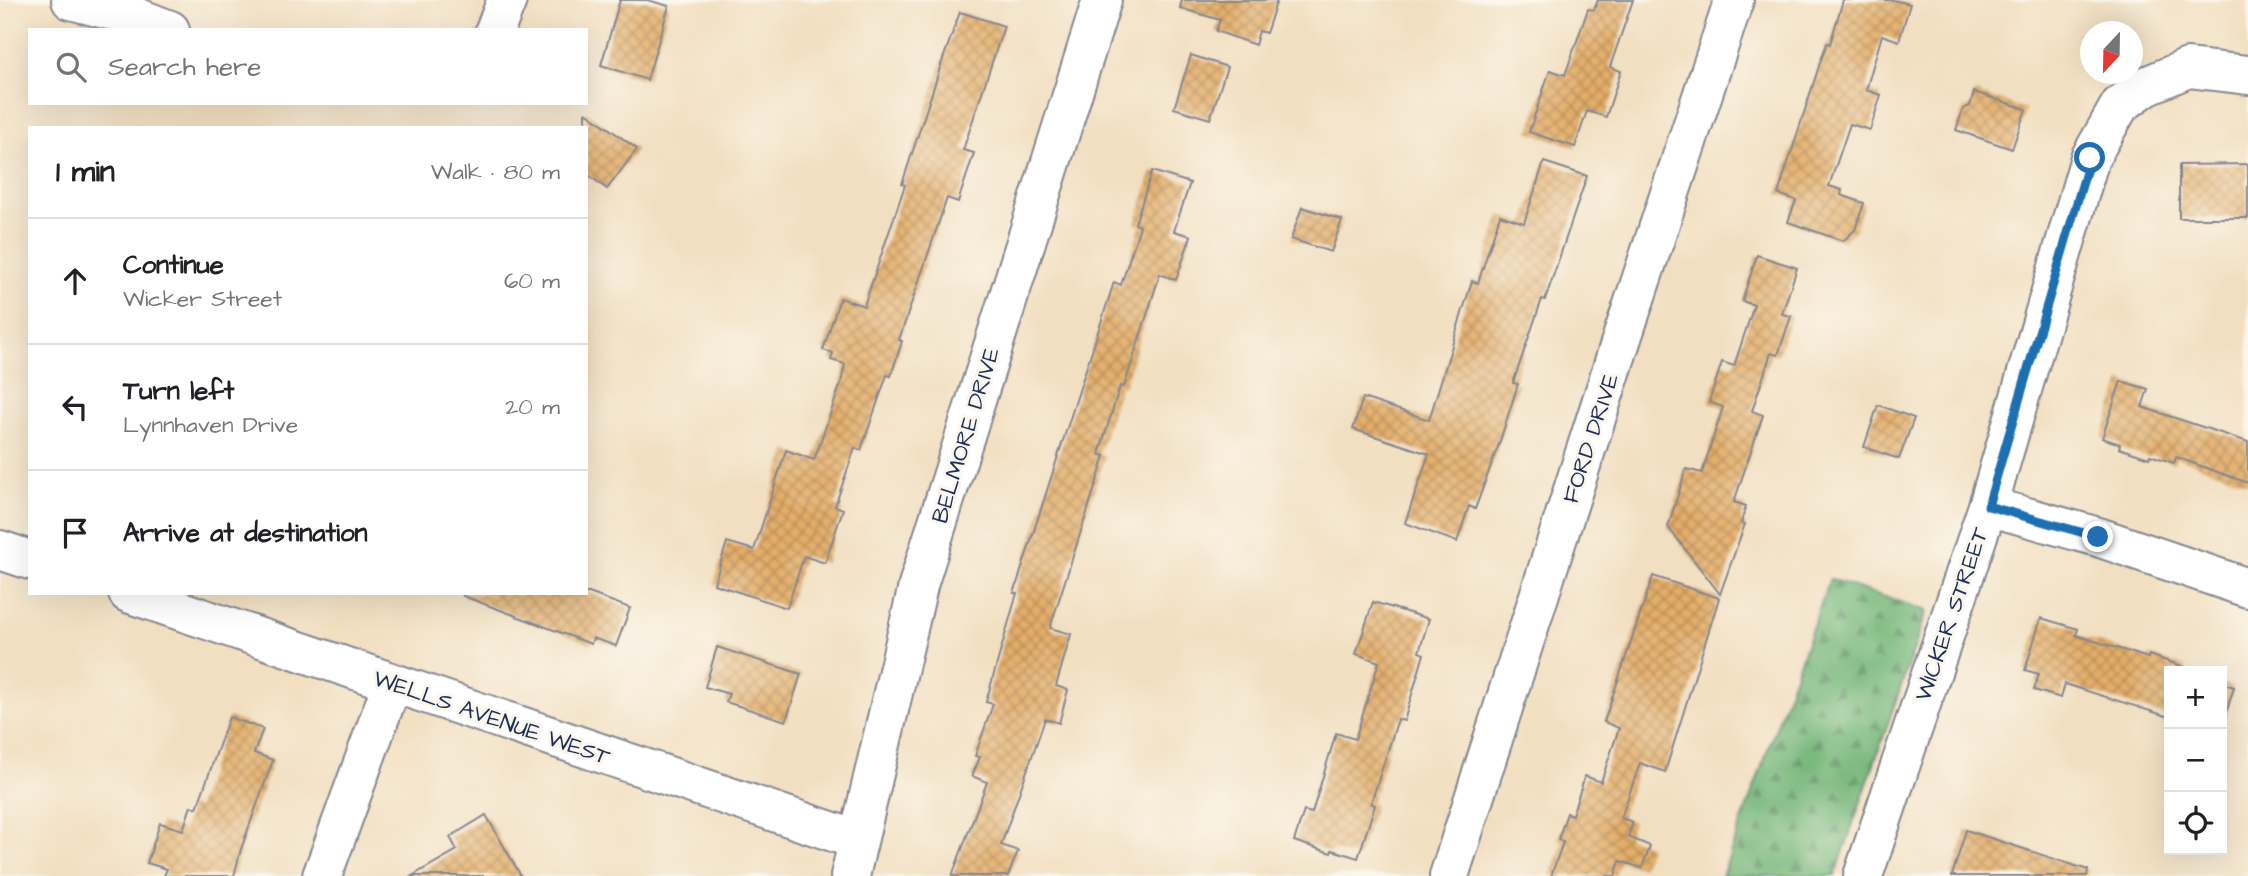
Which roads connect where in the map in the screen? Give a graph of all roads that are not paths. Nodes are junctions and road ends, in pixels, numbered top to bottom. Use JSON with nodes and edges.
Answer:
{"nodes":[{"id":1,"x":71,"y":0,"type":"edge"},
{"id":2,"x":507,"y":0,"type":"edge"},
{"id":3,"x":1102,"y":0,"type":"edge"},
{"id":4,"x":1734,"y":0,"type":"edge"},
{"id":5,"x":165,"y":28,"type":"edge"},
{"id":6,"x":496,"y":28,"type":"edge"},
{"id":7,"x":2248,"y":75,"type":"edge"},
{"id":8,"x":1988,"y":506,"type":"junction"},
{"id":9,"x":0,"y":550,"type":"edge"},
{"id":10,"x":28,"y":559,"type":"edge"},
{"id":11,"x":2248,"y":588,"type":"edge"},
{"id":12,"x":134,"y":595,"type":"edge"},
{"id":13,"x":392,"y":684,"type":"junction"},
{"id":14,"x":853,"y":858,"type":"edge"},
{"id":15,"x":323,"y":876,"type":"edge"},
{"id":16,"x":1449,"y":876,"type":"edge"},
{"id":17,"x":1863,"y":876,"type":"edge"}],
"edges":[{"from":1,"to":5,"type":"street"},
{"from":2,"to":6,"type":"street"},
{"from":3,"to":14,"type":"street","name":"BELMORE DRIVE"},
{"from":4,"to":16,"type":"street","name":"FORD DRIVE"},
{"from":7,"to":8,"type":"street","name":"WICKER STREET"},
{"from":8,"to":11,"type":"street"},
{"from":8,"to":17,"type":"street","name":"WICKER STREET"},
{"from":9,"to":10,"type":"street"},
{"from":12,"to":13,"type":"street","name":"WELLS AVENUE WEST"},
{"from":13,"to":14,"type":"street","name":"WELLS AVENUE WEST"},
{"from":13,"to":15,"type":"street"}]}
